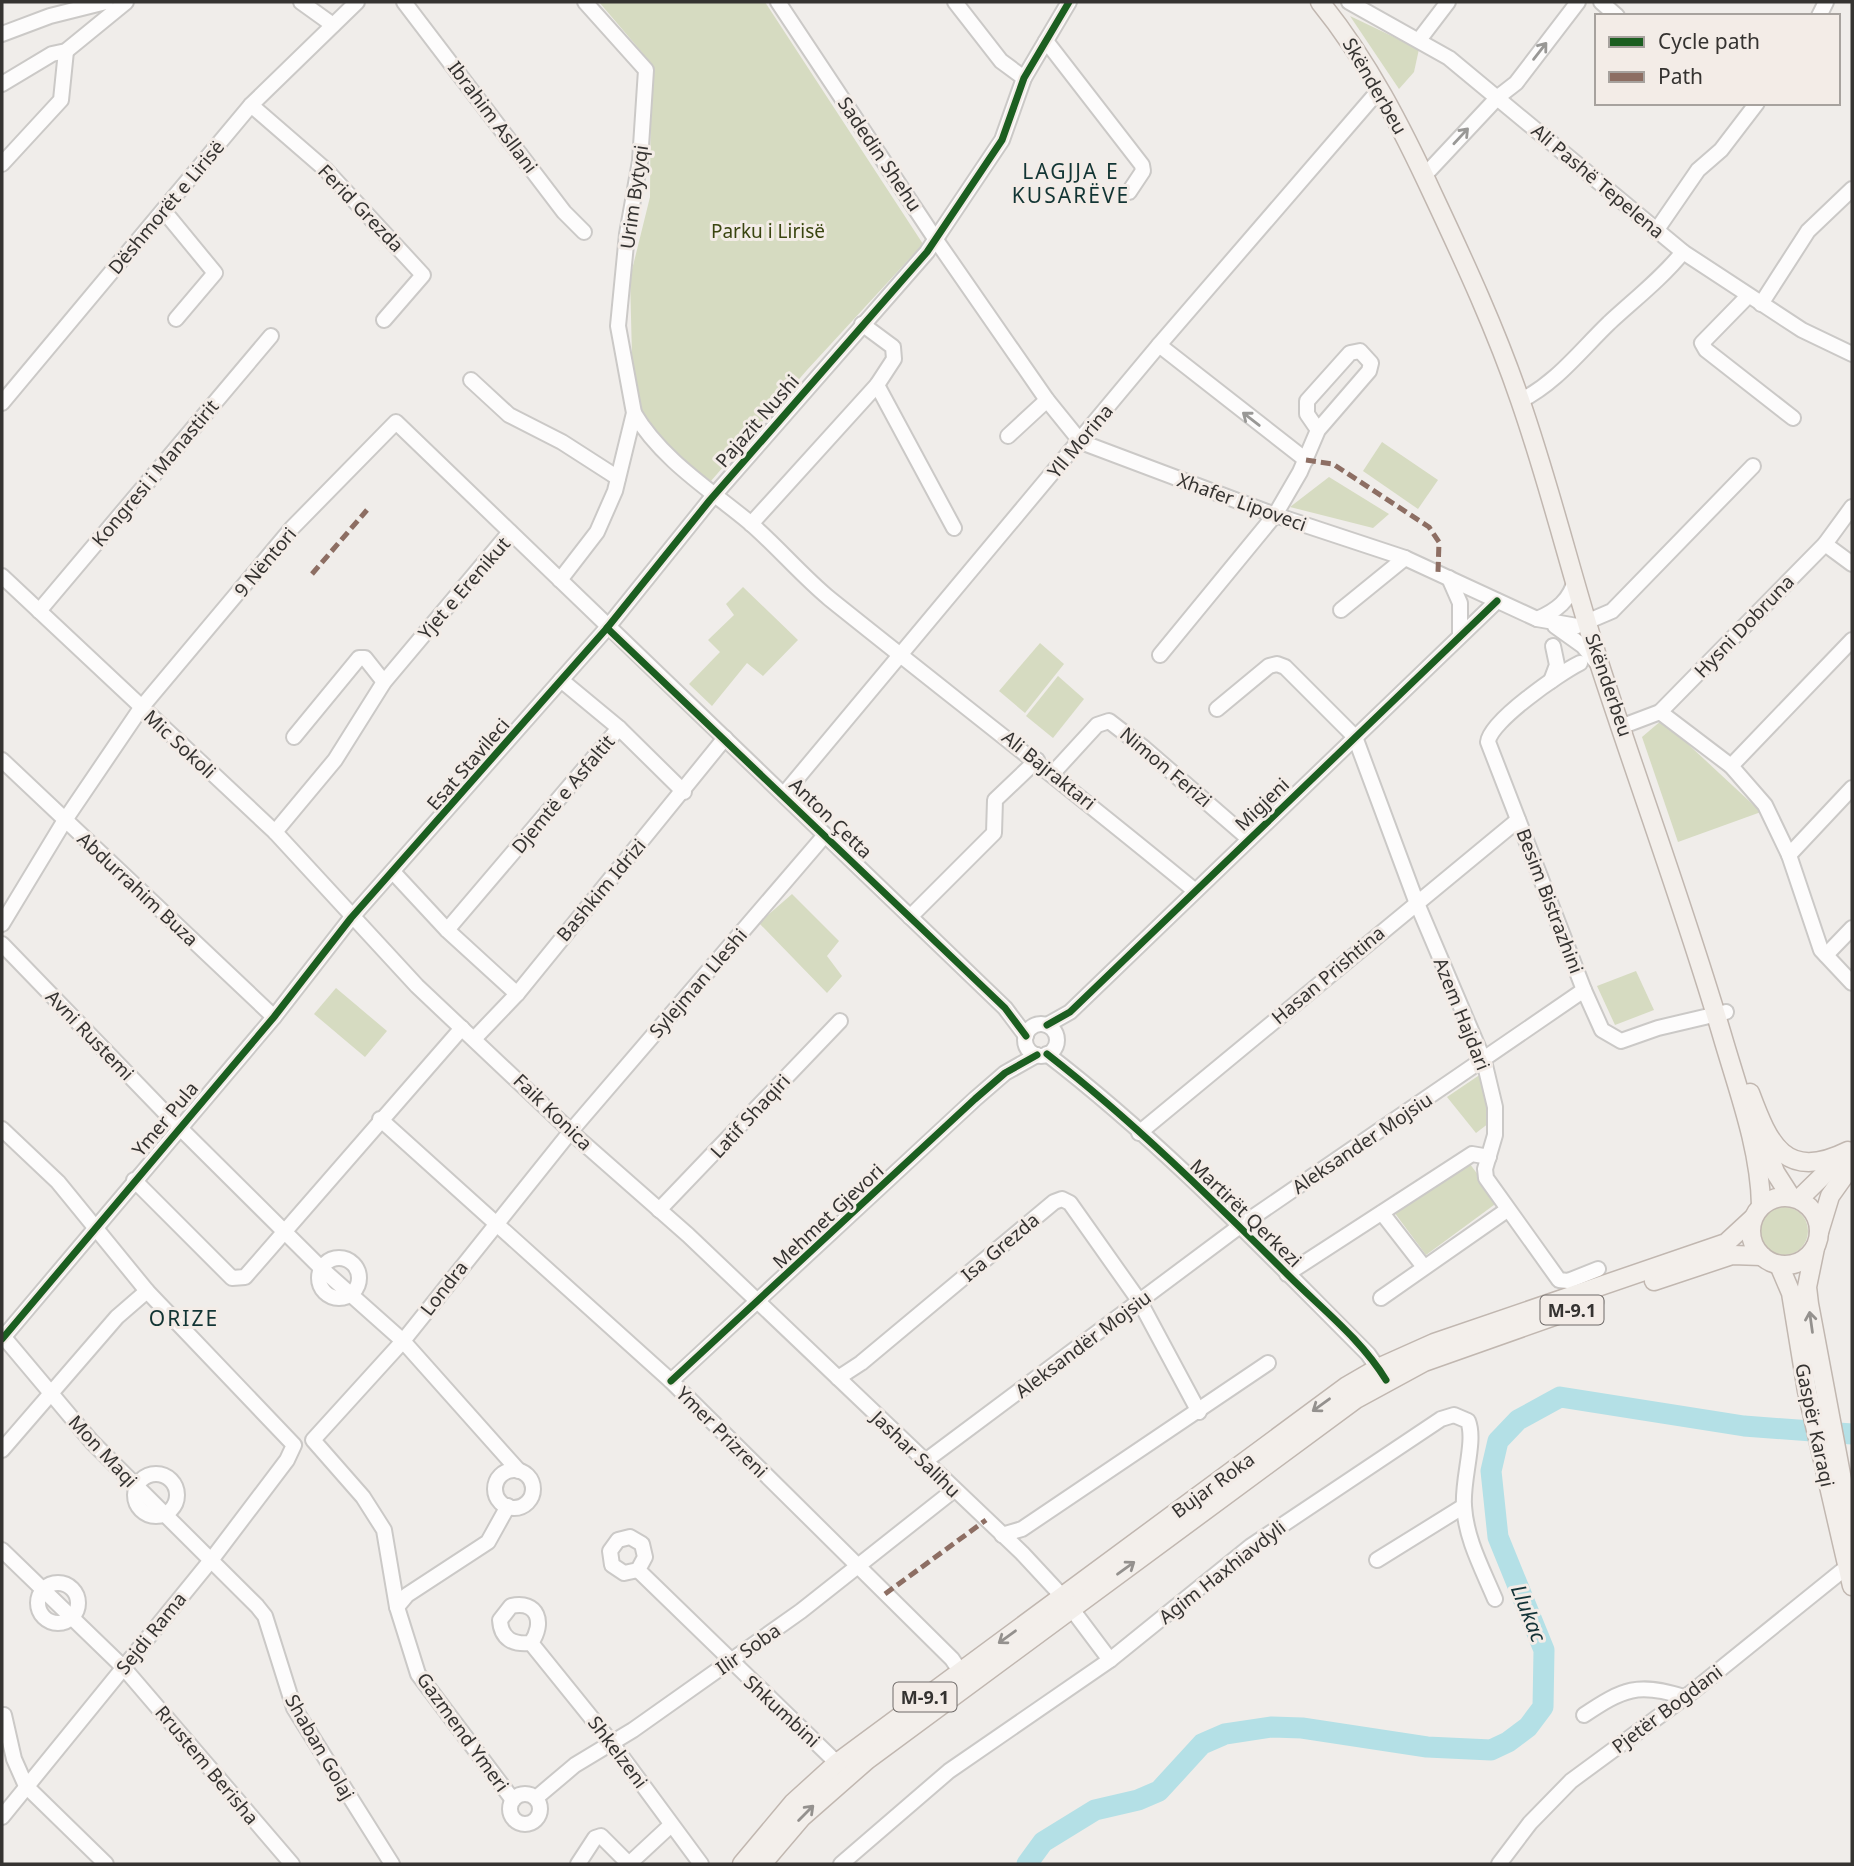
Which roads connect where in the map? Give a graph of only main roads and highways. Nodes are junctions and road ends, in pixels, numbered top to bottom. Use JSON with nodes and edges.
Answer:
{"nodes":[{"id":1,"x":1320,"y":2,"type":"edge"},
{"id":2,"x":1591,"y":622,"type":"junction"},
{"id":3,"x":1628,"y":725,"type":"junction"},
{"id":4,"x":1721,"y":1013,"type":"junction"},
{"id":5,"x":1750,"y":1093,"type":"junction"},
{"id":6,"x":1851,"y":1154,"type":"edge"},
{"id":7,"x":1795,"y":1198,"type":"junction"},
{"id":8,"x":1757,"y":1212,"type":"junction"},
{"id":9,"x":1817,"y":1240,"type":"junction"},
{"id":10,"x":1762,"y":1256,"type":"junction"},
{"id":11,"x":1779,"y":1265,"type":"junction"},
{"id":12,"x":1382,"y":1374,"type":"junction"},
{"id":13,"x":1815,"y":1390,"type":"junction"},
{"id":14,"x":1828,"y":1454,"type":"junction"},
{"id":15,"x":1852,"y":1528,"type":"edge"},
{"id":16,"x":1852,"y":1586,"type":"edge"},
{"id":17,"x":1067,"y":1603,"type":"junction"},
{"id":18,"x":742,"y":1864,"type":"edge"},
{"id":19,"x":762,"y":1864,"type":"edge"}],
"edges":[{"from":1,"to":2,"type":"main road","name":"Skënderbeu"},
{"from":2,"to":3,"type":"main road","name":"Skënderbeu"},
{"from":2,"to":3,"type":"main road","name":"Skënderbeu"},
{"from":3,"to":4,"type":"main road","name":"Skënderbeu"},
{"from":4,"to":5,"type":"main road","name":"Skënderbeu"},
{"from":4,"to":8,"type":"main road","name":"Skënderbeu"},
{"from":5,"to":6,"type":"main road"},
{"from":5,"to":7,"type":"main road","name":"Skënderbeu"},
{"from":6,"to":7,"type":"main road"},
{"from":6,"to":9,"type":"main road","name":"Gaspër Karaqi"},
{"from":7,"to":8,"type":"main road","number":"M-9.1"},
{"from":7,"to":9,"type":"main road"},
{"from":8,"to":10,"type":"main road"},
{"from":8,"to":12,"type":"main road","name":"Bujar Roka","number":"M-9.1"},
{"from":9,"to":11,"type":"main road"},
{"from":13,"to":9,"type":"main road","name":"Gaspër Karaqi","one_way":true},
{"from":10,"to":11,"type":"main road","number":"M-9.1"},
{"from":10,"to":12,"type":"main road","name":"Bujar Roka","number":"M-9.1"},
{"from":11,"to":13,"type":"main road","name":"Gaspër Karaqi"},
{"from":12,"to":17,"type":"main road","name":"Bujar Roka","number":"M-9.1"},
{"from":13,"to":14,"type":"main road","name":"Gaspër Karaqi"},
{"from":14,"to":15,"type":"main road","name":"Gaspër Karaqi"},
{"from":14,"to":16,"type":"main road","name":"Gaspër Karaqi"},
{"from":17,"to":18,"type":"main road","name":"Bujar Roka","number":"M-9.1","one_way":true},
{"from":19,"to":17,"type":"main road","name":"Bujar Roka","number":"M-9.1","one_way":true}]}
